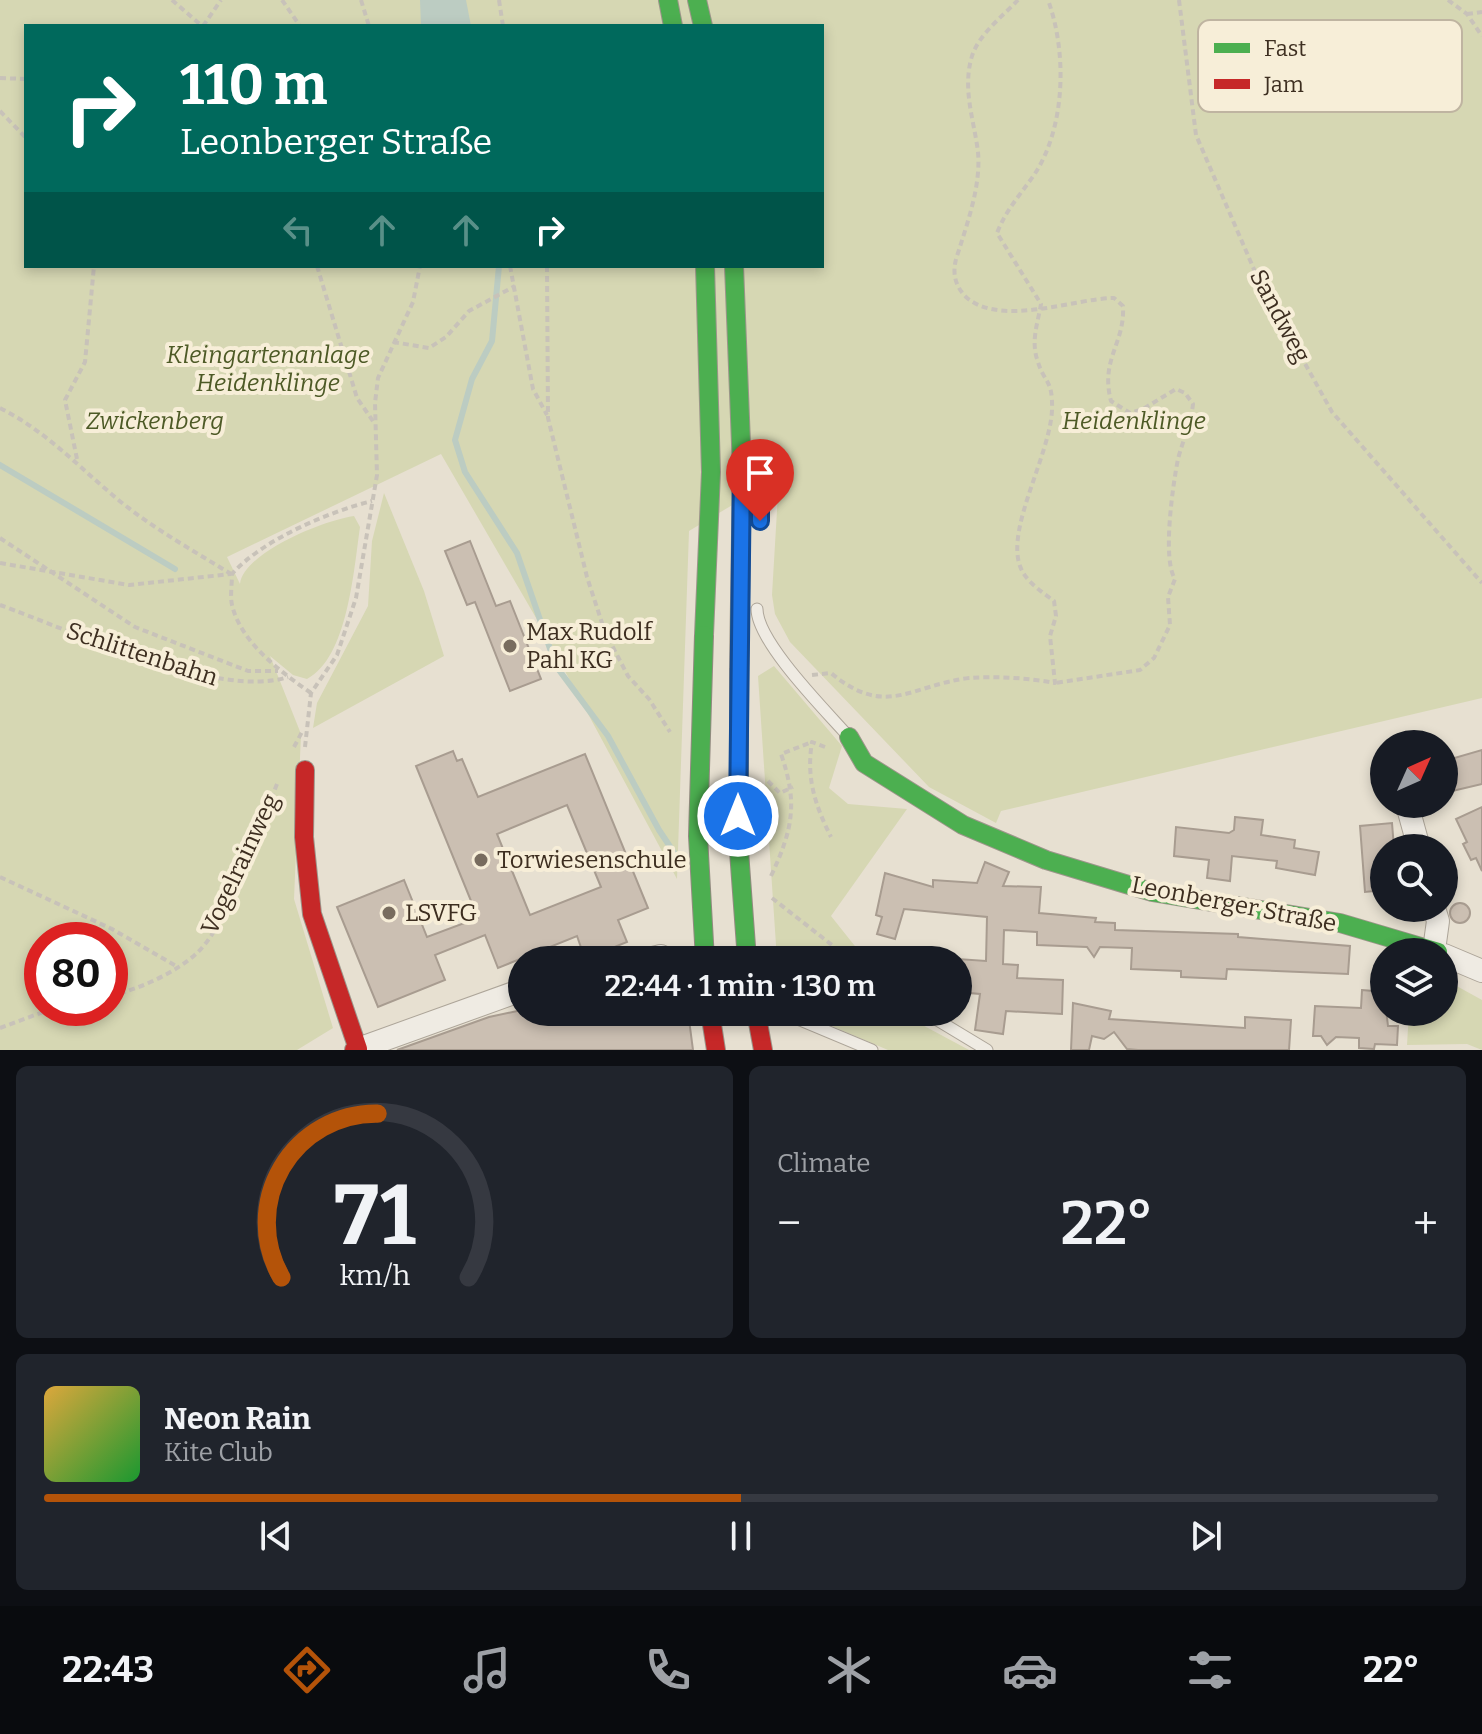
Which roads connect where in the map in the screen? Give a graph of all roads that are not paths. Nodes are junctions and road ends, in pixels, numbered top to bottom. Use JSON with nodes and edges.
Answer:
{"nodes":[{"id":1,"x":668,"y":0,"type":"edge"},
{"id":2,"x":697,"y":0,"type":"edge"},
{"id":3,"x":673,"y":24,"type":"edge"},
{"id":4,"x":703,"y":24,"type":"edge"},
{"id":5,"x":705,"y":268,"type":"edge"},
{"id":6,"x":734,"y":268,"type":"edge"},
{"id":7,"x":758,"y":601,"type":"dead end"},
{"id":8,"x":849,"y":737,"type":"joint"},
{"id":9,"x":305,"y":770,"type":"road end"},
{"id":10,"x":1391,"y":938,"type":"edge"},
{"id":11,"x":704,"y":946,"type":"edge"},
{"id":12,"x":746,"y":946,"type":"edge"},
{"id":13,"x":1458,"y":960,"type":"edge"},
{"id":14,"x":1482,"y":971,"type":"edge"},
{"id":15,"x":508,"y":995,"type":"edge"},
{"id":16,"x":712,"y":1026,"type":"edge"},
{"id":17,"x":759,"y":1026,"type":"edge"},
{"id":18,"x":815,"y":1026,"type":"edge"},
{"id":19,"x":947,"y":1026,"type":"edge"},
{"id":20,"x":356,"y":1049,"type":"edge"},
{"id":21,"x":716,"y":1050,"type":"edge"},
{"id":22,"x":763,"y":1050,"type":"edge"},
{"id":23,"x":872,"y":1050,"type":"edge"},
{"id":24,"x":987,"y":1050,"type":"edge"}],
"edges":[{"from":1,"to":3,"type":"main road"},
{"from":2,"to":4,"type":"main road"},
{"from":5,"to":11,"type":"main road","bridge":true},
{"from":6,"to":12,"type":"main road","bridge":true},
{"from":7,"to":8,"type":"lane","name":"Leonberger Straße"},
{"from":8,"to":10,"type":"main road","name":"Leonberger Straße"},
{"from":9,"to":20,"type":"main road"},
{"from":13,"to":14,"type":"street","name":"Leonberger Straße"},
{"from":15,"to":20,"type":"street"},
{"from":16,"to":21,"type":"main road"},
{"from":17,"to":22,"type":"main road"},
{"from":18,"to":23,"type":"lane"},
{"from":19,"to":24,"type":"lane"}]}
